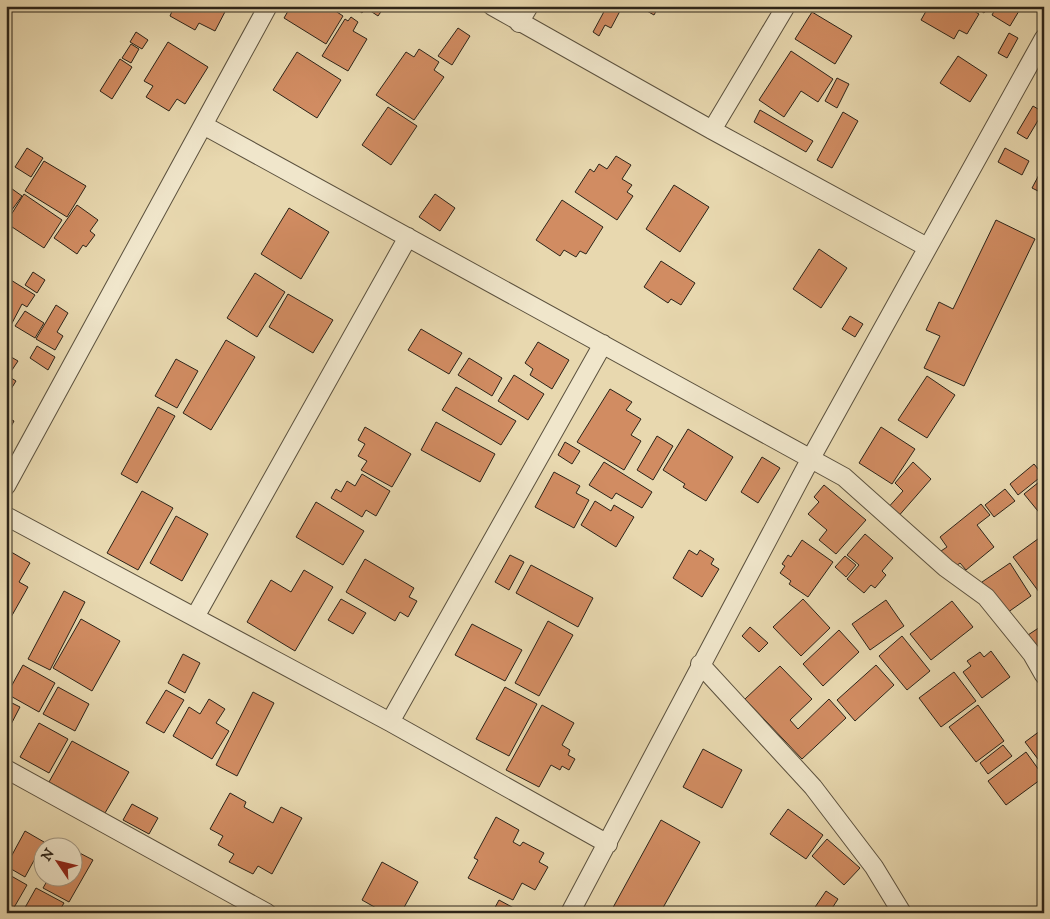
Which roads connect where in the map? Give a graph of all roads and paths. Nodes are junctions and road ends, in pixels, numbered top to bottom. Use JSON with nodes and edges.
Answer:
{"nodes":[{"id":1,"x":268,"y":6,"type":"edge"},
{"id":2,"x":492,"y":6,"type":"edge"},
{"id":3,"x":529,"y":6,"type":"edge"},
{"id":4,"x":786,"y":6,"type":"edge"},
{"id":5,"x":520,"y":23,"type":"junction"},
{"id":6,"x":1044,"y":38,"type":"edge"},
{"id":7,"x":204,"y":126,"type":"junction"},
{"id":8,"x":712,"y":130,"type":"junction"},
{"id":9,"x":408,"y":237,"type":"junction"},
{"id":10,"x":927,"y":247,"type":"junction"},
{"id":11,"x":603,"y":344,"type":"junction"},
{"id":12,"x":811,"y":458,"type":"junction"},
{"id":13,"x":6,"y":486,"type":"edge"},
{"id":14,"x":6,"y":516,"type":"edge"},
{"id":15,"x":195,"y":618,"type":"junction"},
{"id":16,"x":700,"y":664,"type":"junction"},
{"id":17,"x":1044,"y":675,"type":"edge"},
{"id":18,"x":390,"y":722,"type":"junction"},
{"id":19,"x":6,"y":769,"type":"edge"},
{"id":20,"x":608,"y":844,"type":"junction"},
{"id":21,"x":267,"y":913,"type":"edge"},
{"id":22,"x":570,"y":913,"type":"edge"},
{"id":23,"x":902,"y":913,"type":"edge"}],
"edges":[{"from":1,"to":7,"type":"street"},
{"from":2,"to":5,"type":"street"},
{"from":3,"to":5,"type":"street"},
{"from":4,"to":8,"type":"street"},
{"from":5,"to":8,"type":"street"},
{"from":6,"to":10,"type":"street"},
{"from":7,"to":9,"type":"street"},
{"from":7,"to":13,"type":"street"},
{"from":8,"to":10,"type":"street"},
{"from":9,"to":11,"type":"street"},
{"from":9,"to":15,"type":"street"},
{"from":10,"to":12,"type":"street"},
{"from":11,"to":12,"type":"street"},
{"from":11,"to":18,"type":"street"},
{"from":12,"to":16,"type":"street"},
{"from":12,"to":17,"type":"street"},
{"from":14,"to":15,"type":"street"},
{"from":15,"to":18,"type":"street"},
{"from":16,"to":20,"type":"street"},
{"from":16,"to":23,"type":"street"},
{"from":18,"to":20,"type":"street"},
{"from":19,"to":21,"type":"street"},
{"from":20,"to":22,"type":"street"}]}
